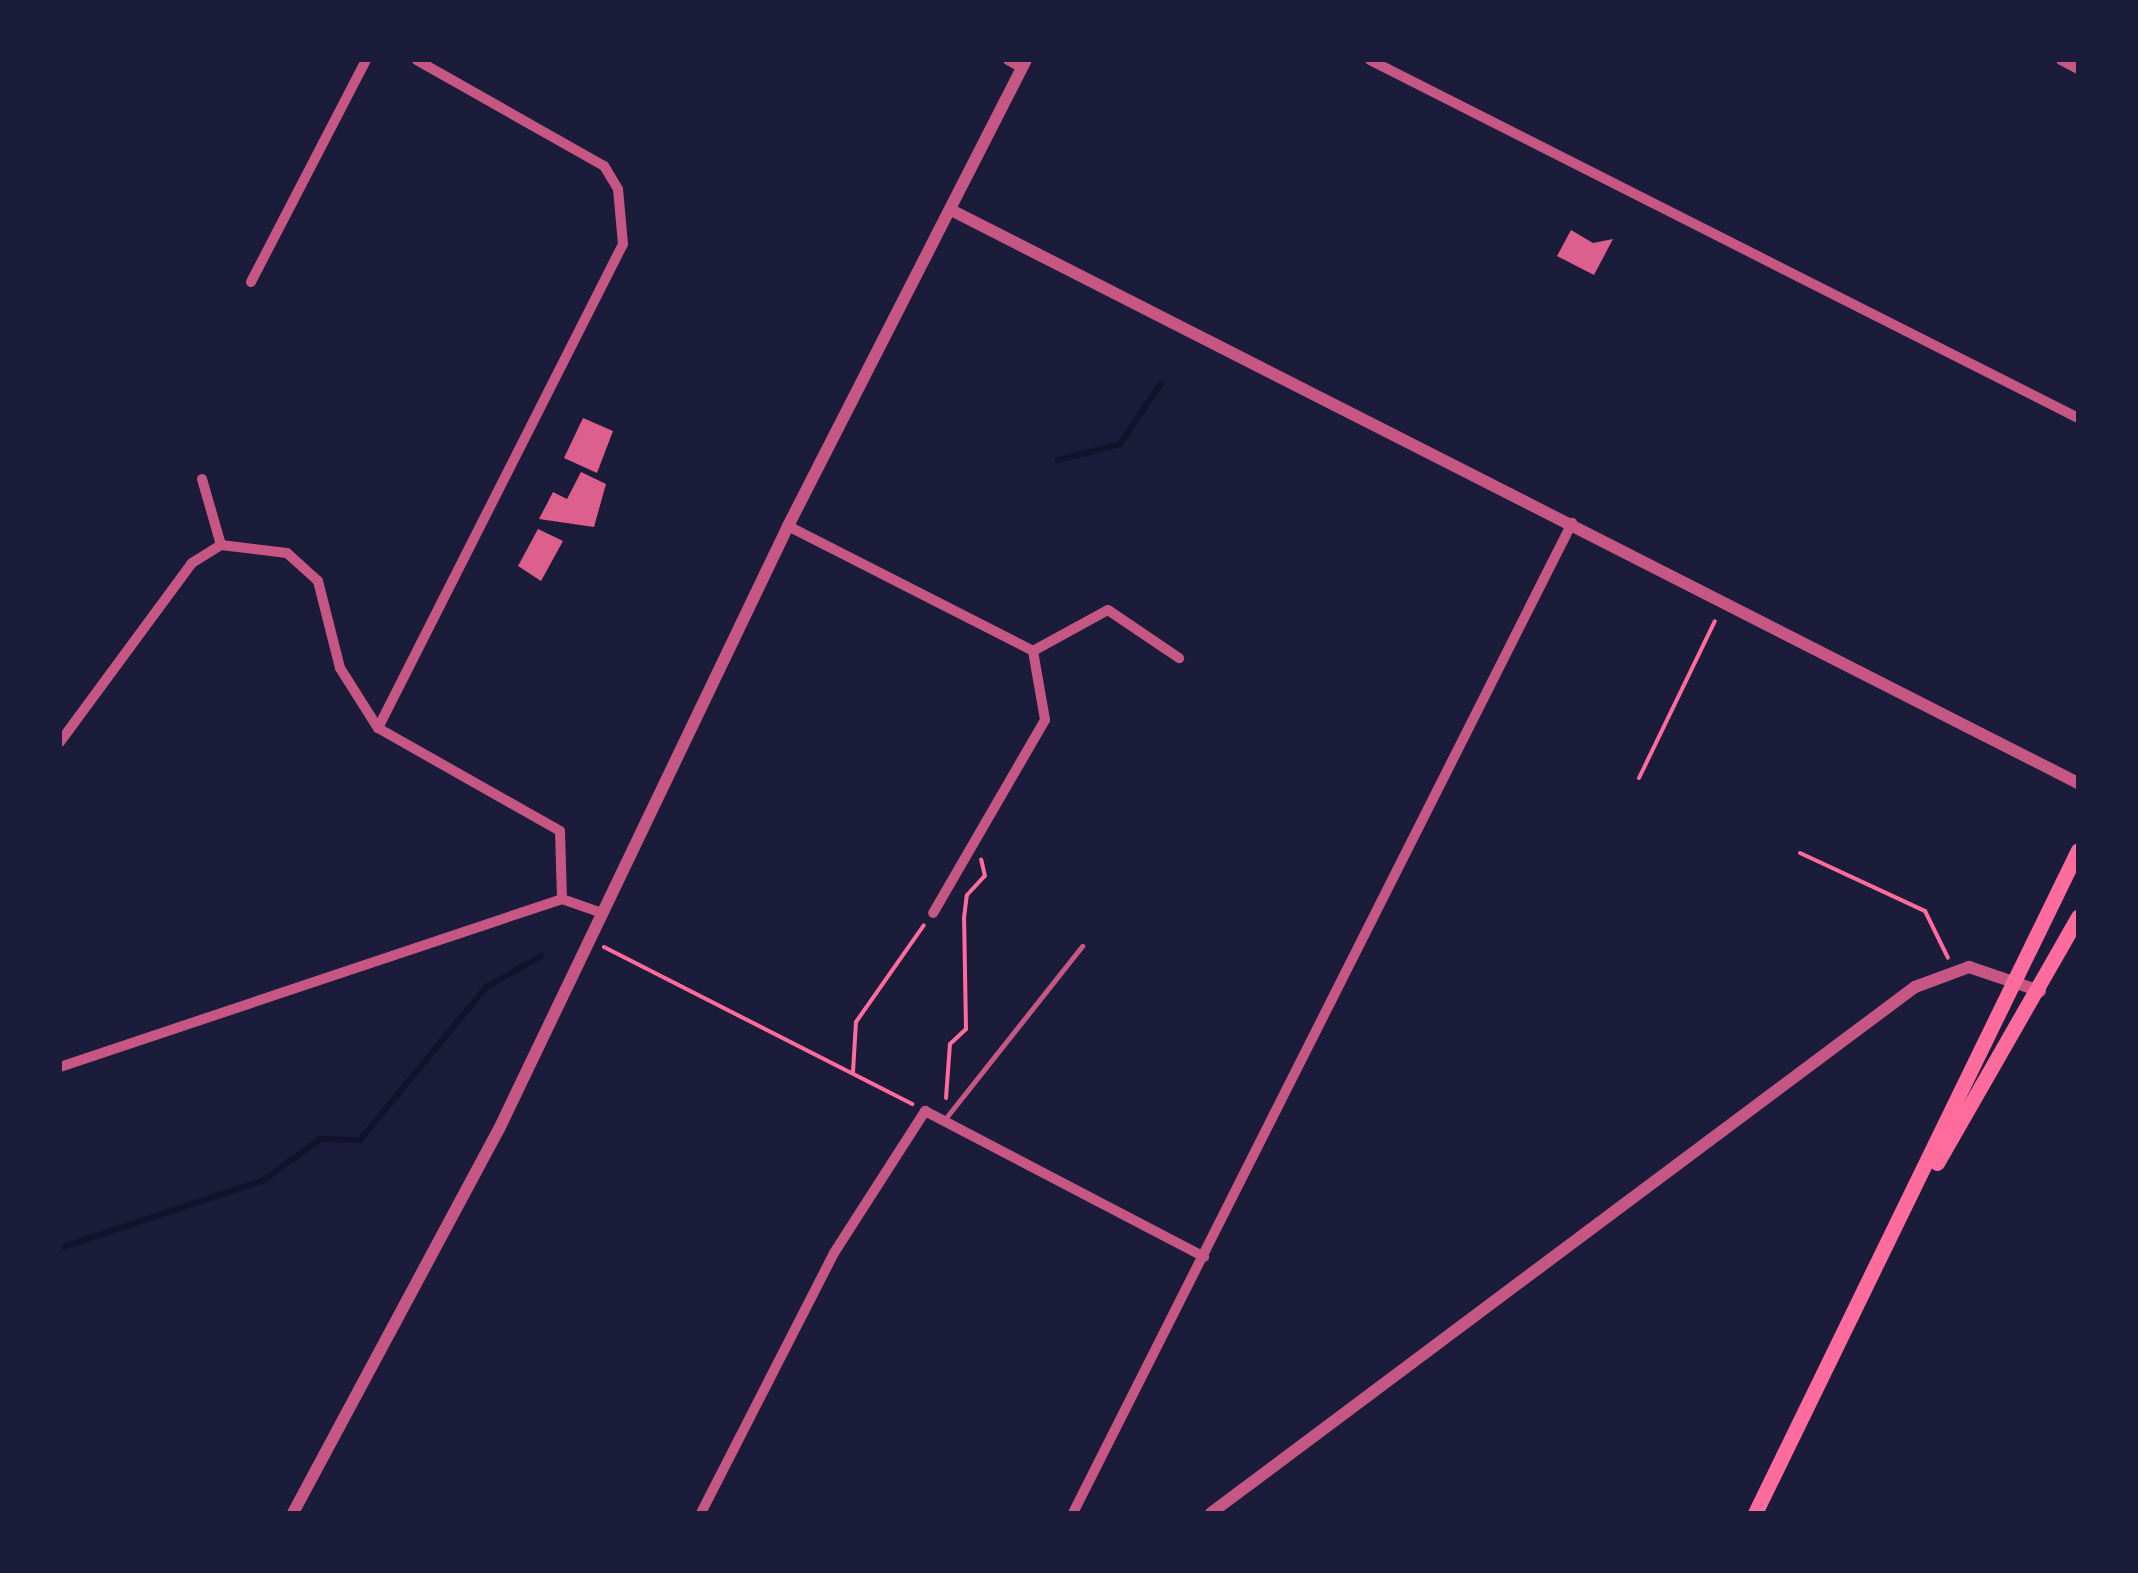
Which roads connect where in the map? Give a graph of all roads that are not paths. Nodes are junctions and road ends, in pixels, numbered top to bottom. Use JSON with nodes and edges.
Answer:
{"nodes":[{"id":1,"x":366,"y":60,"type":"edge"},
{"id":2,"x":418,"y":60,"type":"edge"},
{"id":3,"x":1008,"y":60,"type":"edge"},
{"id":4,"x":1370,"y":60,"type":"edge"},
{"id":5,"x":2061,"y":60,"type":"edge"},
{"id":6,"x":1024,"y":64,"type":"edge"},
{"id":7,"x":2078,"y":68,"type":"edge"},
{"id":8,"x":951,"y":210,"type":"junction"},
{"id":9,"x":251,"y":282,"type":"dead end"},
{"id":10,"x":2078,"y":418,"type":"edge"},
{"id":11,"x":202,"y":479,"type":"dead end"},
{"id":12,"x":1573,"y":522,"type":"junction"},
{"id":13,"x":788,"y":526,"type":"junction"},
{"id":14,"x":221,"y":545,"type":"junction"},
{"id":15,"x":1032,"y":651,"type":"junction"},
{"id":16,"x":1180,"y":658,"type":"dead end"},
{"id":17,"x":378,"y":728,"type":"junction"},
{"id":18,"x":60,"y":742,"type":"edge"},
{"id":19,"x":2078,"y":783,"type":"edge"},
{"id":20,"x":2078,"y":850,"type":"edge"},
{"id":21,"x":562,"y":900,"type":"junction"},
{"id":22,"x":602,"y":913,"type":"junction"},
{"id":23,"x":933,"y":913,"type":"road end"},
{"id":24,"x":2078,"y":918,"type":"edge"},
{"id":25,"x":1082,"y":946,"type":"dead end"},
{"id":26,"x":2014,"y":978,"type":"junction"},
{"id":27,"x":2040,"y":992,"type":"junction"},
{"id":28,"x":60,"y":1067,"type":"edge"},
{"id":29,"x":943,"y":1122,"type":"junction"},
{"id":30,"x":1911,"y":1204,"type":"junction"},
{"id":31,"x":1204,"y":1257,"type":"junction"},
{"id":32,"x":1228,"y":1508,"type":"edge"},
{"id":33,"x":293,"y":1513,"type":"edge"},
{"id":34,"x":700,"y":1513,"type":"edge"},
{"id":35,"x":1073,"y":1513,"type":"edge"},
{"id":36,"x":1211,"y":1513,"type":"edge"},
{"id":37,"x":1755,"y":1513,"type":"edge"}],
"edges":[{"from":1,"to":9,"type":"street"},
{"from":2,"to":17,"type":"street"},
{"from":3,"to":6,"type":"street"},
{"from":4,"to":10,"type":"street"},
{"from":5,"to":7,"type":"street"},
{"from":6,"to":8,"type":"street"},
{"from":8,"to":12,"type":"street"},
{"from":8,"to":13,"type":"street"},
{"from":11,"to":14,"type":"street"},
{"from":12,"to":19,"type":"street"},
{"from":12,"to":31,"type":"street"},
{"from":13,"to":15,"type":"street"},
{"from":13,"to":22,"type":"street"},
{"from":14,"to":17,"type":"street"},
{"from":14,"to":18,"type":"street"},
{"from":15,"to":16,"type":"street"},
{"from":15,"to":23,"type":"street"},
{"from":17,"to":21,"type":"street"},
{"from":20,"to":26,"type":"main road"},
{"from":21,"to":22,"type":"street"},
{"from":21,"to":28,"type":"street"},
{"from":22,"to":33,"type":"street"},
{"from":24,"to":27,"type":"main road"},
{"from":25,"to":29,"type":"lane"},
{"from":26,"to":27,"type":"street"},
{"from":26,"to":30,"type":"main road"},
{"from":26,"to":32,"type":"street"},
{"from":27,"to":30,"type":"main road"},
{"from":29,"to":31,"type":"street"},
{"from":29,"to":34,"type":"street"},
{"from":30,"to":37,"type":"main road"},
{"from":31,"to":35,"type":"street"},
{"from":32,"to":36,"type":"street"}]}
